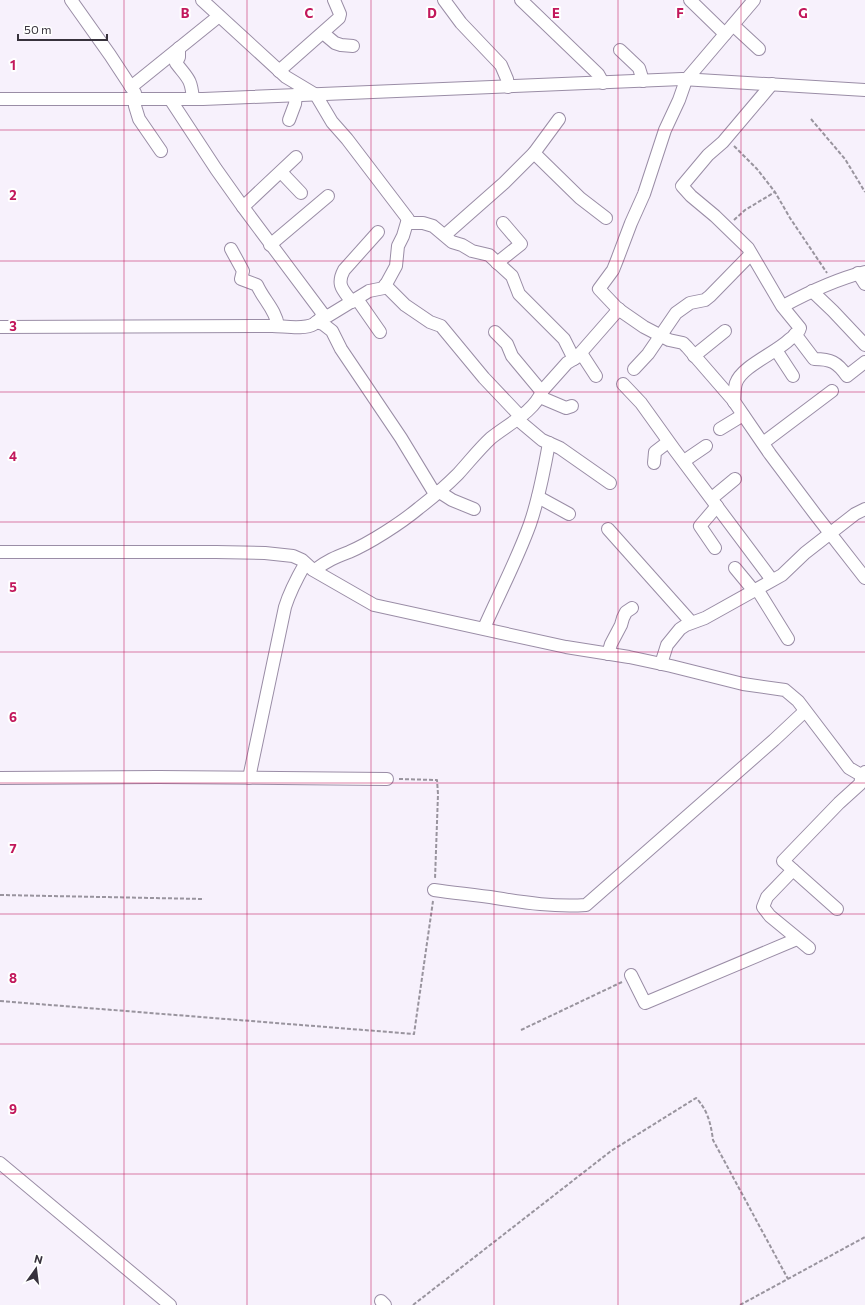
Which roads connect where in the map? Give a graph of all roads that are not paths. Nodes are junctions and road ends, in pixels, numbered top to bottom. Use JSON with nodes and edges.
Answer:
{"nodes":[{"id":1,"x":71,"y":0,"type":"edge"},
{"id":2,"x":202,"y":0,"type":"edge"},
{"id":3,"x":334,"y":0,"type":"edge"},
{"id":4,"x":444,"y":0,"type":"edge"},
{"id":5,"x":522,"y":0,"type":"edge"},
{"id":6,"x":690,"y":0,"type":"edge"},
{"id":7,"x":754,"y":0,"type":"edge"},
{"id":8,"x":219,"y":16,"type":"junction"},
{"id":9,"x":729,"y":29,"type":"junction"},
{"id":10,"x":323,"y":33,"type":"junction"},
{"id":11,"x":352,"y":46,"type":"dead end"},
{"id":12,"x":179,"y":48,"type":"junction"},
{"id":13,"x":759,"y":49,"type":"dead end"},
{"id":14,"x":620,"y":50,"type":"dead end"},
{"id":15,"x":279,"y":71,"type":"junction"},
{"id":16,"x":686,"y":80,"type":"junction"},
{"id":17,"x":643,"y":81,"type":"junction"},
{"id":18,"x":603,"y":83,"type":"junction"},
{"id":19,"x":772,"y":84,"type":"junction"},
{"id":20,"x":508,"y":86,"type":"junction"},
{"id":21,"x":131,"y":87,"type":"junction"},
{"id":22,"x":865,"y":90,"type":"edge"},
{"id":23,"x":316,"y":94,"type":"junction"},
{"id":24,"x":296,"y":95,"type":"junction"},
{"id":25,"x":0,"y":99,"type":"edge"},
{"id":26,"x":135,"y":99,"type":"junction"},
{"id":27,"x":170,"y":99,"type":"junction"},
{"id":28,"x":193,"y":99,"type":"junction"},
{"id":29,"x":559,"y":119,"type":"dead end"},
{"id":30,"x":289,"y":120,"type":"dead end"},
{"id":31,"x":161,"y":151,"type":"dead end"},
{"id":32,"x":534,"y":153,"type":"junction"},
{"id":33,"x":296,"y":157,"type":"dead end"},
{"id":34,"x":281,"y":172,"type":"junction"},
{"id":35,"x":301,"y":193,"type":"dead end"},
{"id":36,"x":328,"y":196,"type":"dead end"},
{"id":37,"x":243,"y":207,"type":"junction"},
{"id":38,"x":606,"y":218,"type":"dead end"},
{"id":39,"x":407,"y":223,"type":"junction"},
{"id":40,"x":503,"y":223,"type":"dead end"},
{"id":41,"x":378,"y":232,"type":"dead end"},
{"id":42,"x":445,"y":235,"type":"junction"},
{"id":43,"x":270,"y":245,"type":"junction"},
{"id":44,"x":231,"y":248,"type":"dead end"},
{"id":45,"x":751,"y":254,"type":"junction"},
{"id":46,"x":497,"y":263,"type":"junction"},
{"id":47,"x":863,"y":276,"type":"edge"},
{"id":48,"x":385,"y":285,"type":"junction"},
{"id":49,"x":812,"y":291,"type":"junction"},
{"id":50,"x":354,"y":300,"type":"junction"},
{"id":51,"x":782,"y":306,"type":"junction"},
{"id":52,"x":618,"y":309,"type":"junction"},
{"id":53,"x":320,"y":318,"type":"junction"},
{"id":54,"x":278,"y":326,"type":"junction"},
{"id":55,"x":0,"y":327,"type":"edge"},
{"id":56,"x":725,"y":331,"type":"dead end"},
{"id":57,"x":380,"y":332,"type":"dead end"},
{"id":58,"x":495,"y":332,"type":"dead end"},
{"id":59,"x":795,"y":334,"type":"junction"},
{"id":60,"x":660,"y":335,"type":"junction"},
{"id":61,"x":865,"y":345,"type":"edge"},
{"id":62,"x":776,"y":350,"type":"junction"},
{"id":63,"x":577,"y":356,"type":"junction"},
{"id":64,"x":694,"y":356,"type":"junction"},
{"id":65,"x":865,"y":362,"type":"edge"},
{"id":66,"x":634,"y":369,"type":"dead end"},
{"id":67,"x":596,"y":376,"type":"dead end"},
{"id":68,"x":793,"y":376,"type":"dead end"},
{"id":69,"x":624,"y":384,"type":"dead end"},
{"id":70,"x":832,"y":391,"type":"dead end"},
{"id":71,"x":541,"y":395,"type":"junction"},
{"id":72,"x":734,"y":402,"type":"junction"},
{"id":73,"x":572,"y":406,"type":"dead end"},
{"id":74,"x":743,"y":415,"type":"junction"},
{"id":75,"x":518,"y":418,"type":"junction"},
{"id":76,"x":720,"y":429,"type":"dead end"},
{"id":77,"x":668,"y":442,"type":"junction"},
{"id":78,"x":549,"y":443,"type":"junction"},
{"id":79,"x":763,"y":443,"type":"junction"},
{"id":80,"x":706,"y":446,"type":"dead end"},
{"id":81,"x":684,"y":461,"type":"junction"},
{"id":82,"x":654,"y":463,"type":"dead end"},
{"id":83,"x":735,"y":479,"type":"dead end"},
{"id":84,"x":610,"y":483,"type":"dead end"},
{"id":85,"x":437,"y":493,"type":"junction"},
{"id":86,"x":538,"y":497,"type":"junction"},
{"id":87,"x":714,"y":502,"type":"junction"},
{"id":88,"x":474,"y":509,"type":"dead end"},
{"id":89,"x":865,"y":509,"type":"edge"},
{"id":90,"x":569,"y":514,"type":"dead end"},
{"id":91,"x":608,"y":529,"type":"dead end"},
{"id":92,"x":831,"y":534,"type":"junction"},
{"id":93,"x":716,"y":548,"type":"dead end"},
{"id":94,"x":0,"y":552,"type":"edge"},
{"id":95,"x":310,"y":567,"type":"junction"},
{"id":96,"x":735,"y":568,"type":"dead end"},
{"id":97,"x":865,"y":578,"type":"edge"},
{"id":98,"x":772,"y":580,"type":"junction"},
{"id":99,"x":755,"y":590,"type":"junction"},
{"id":100,"x":632,"y":608,"type":"dead end"},
{"id":101,"x":692,"y":622,"type":"junction"},
{"id":102,"x":484,"y":628,"type":"junction"},
{"id":103,"x":788,"y":639,"type":"dead end"},
{"id":104,"x":608,"y":654,"type":"junction"},
{"id":105,"x":661,"y":664,"type":"junction"},
{"id":106,"x":804,"y":710,"type":"junction"},
{"id":107,"x":863,"y":773,"type":"edge"},
{"id":108,"x":0,"y":778,"type":"edge"},
{"id":109,"x":249,"y":778,"type":"junction"},
{"id":110,"x":387,"y":779,"type":"dead end"},
{"id":111,"x":793,"y":870,"type":"junction"},
{"id":112,"x":434,"y":890,"type":"dead end"},
{"id":113,"x":837,"y":909,"type":"dead end"},
{"id":114,"x":797,"y":939,"type":"junction"},
{"id":115,"x":809,"y":948,"type":"dead end"},
{"id":116,"x":631,"y":976,"type":"road end"},
{"id":117,"x":0,"y":1163,"type":"edge"},
{"id":118,"x":170,"y":1305,"type":"edge"}],
"edges":[{"from":1,"to":21,"type":"street"},
{"from":2,"to":8,"type":"street"},
{"from":3,"to":10,"type":"street"},
{"from":4,"to":20,"type":"street"},
{"from":5,"to":18,"type":"street"},
{"from":6,"to":9,"type":"street"},
{"from":7,"to":9,"type":"street"},
{"from":8,"to":12,"type":"street"},
{"from":8,"to":15,"type":"street"},
{"from":9,"to":13,"type":"street"},
{"from":9,"to":16,"type":"street"},
{"from":10,"to":11,"type":"street"},
{"from":10,"to":15,"type":"street"},
{"from":12,"to":21,"type":"street"},
{"from":12,"to":28,"type":"street"},
{"from":14,"to":17,"type":"street"},
{"from":15,"to":23,"type":"street"},
{"from":16,"to":17,"type":"street"},
{"from":16,"to":19,"type":"street"},
{"from":16,"to":52,"type":"street"},
{"from":17,"to":18,"type":"street"},
{"from":18,"to":20,"type":"street"},
{"from":19,"to":22,"type":"street"},
{"from":19,"to":45,"type":"street"},
{"from":20,"to":23,"type":"street"},
{"from":21,"to":26,"type":"street"},
{"from":23,"to":24,"type":"street"},
{"from":23,"to":39,"type":"street"},
{"from":24,"to":28,"type":"street"},
{"from":24,"to":30,"type":"street"},
{"from":25,"to":26,"type":"street"},
{"from":26,"to":27,"type":"street"},
{"from":26,"to":31,"type":"street"},
{"from":27,"to":28,"type":"street"},
{"from":27,"to":37,"type":"street"},
{"from":29,"to":32,"type":"street"},
{"from":32,"to":38,"type":"street"},
{"from":32,"to":42,"type":"street"},
{"from":33,"to":34,"type":"street"},
{"from":34,"to":35,"type":"street"},
{"from":34,"to":37,"type":"street"},
{"from":36,"to":43,"type":"street"},
{"from":37,"to":43,"type":"street"},
{"from":39,"to":42,"type":"street"},
{"from":39,"to":48,"type":"street"},
{"from":40,"to":46,"type":"street"},
{"from":41,"to":50,"type":"street"},
{"from":42,"to":46,"type":"street"},
{"from":43,"to":53,"type":"street"},
{"from":44,"to":54,"type":"street"},
{"from":45,"to":51,"type":"street"},
{"from":45,"to":60,"type":"street"},
{"from":46,"to":63,"type":"street"},
{"from":47,"to":49,"type":"street"},
{"from":48,"to":50,"type":"street"},
{"from":48,"to":75,"type":"street"},
{"from":49,"to":51,"type":"street"},
{"from":49,"to":61,"type":"street"},
{"from":50,"to":53,"type":"street"},
{"from":50,"to":57,"type":"street"},
{"from":51,"to":59,"type":"street"},
{"from":52,"to":60,"type":"street"},
{"from":52,"to":63,"type":"street"},
{"from":53,"to":54,"type":"street"},
{"from":53,"to":85,"type":"street"},
{"from":54,"to":55,"type":"street"},
{"from":56,"to":64,"type":"street"},
{"from":58,"to":71,"type":"street"},
{"from":59,"to":62,"type":"street"},
{"from":59,"to":65,"type":"street"},
{"from":60,"to":64,"type":"street"},
{"from":60,"to":66,"type":"street"},
{"from":62,"to":68,"type":"street"},
{"from":62,"to":72,"type":"street"},
{"from":63,"to":67,"type":"street"},
{"from":63,"to":71,"type":"street"},
{"from":64,"to":72,"type":"street"},
{"from":69,"to":77,"type":"street"},
{"from":70,"to":79,"type":"street"},
{"from":71,"to":73,"type":"street"},
{"from":71,"to":75,"type":"street"},
{"from":72,"to":74,"type":"street"},
{"from":74,"to":76,"type":"street"},
{"from":74,"to":79,"type":"street"},
{"from":75,"to":78,"type":"street"},
{"from":75,"to":85,"type":"street"},
{"from":77,"to":81,"type":"street"},
{"from":77,"to":82,"type":"street"},
{"from":78,"to":84,"type":"street"},
{"from":78,"to":86,"type":"street"},
{"from":79,"to":92,"type":"street"},
{"from":80,"to":81,"type":"street"},
{"from":81,"to":87,"type":"street"},
{"from":83,"to":87,"type":"street"},
{"from":85,"to":88,"type":"street"},
{"from":85,"to":95,"type":"street"},
{"from":86,"to":90,"type":"street"},
{"from":86,"to":102,"type":"street"},
{"from":87,"to":93,"type":"street"},
{"from":87,"to":98,"type":"street"},
{"from":89,"to":92,"type":"street"},
{"from":91,"to":101,"type":"street"},
{"from":92,"to":97,"type":"street"},
{"from":92,"to":98,"type":"street"},
{"from":94,"to":95,"type":"street"},
{"from":95,"to":102,"type":"street"},
{"from":95,"to":109,"type":"street"},
{"from":96,"to":99,"type":"street"},
{"from":98,"to":99,"type":"street"},
{"from":99,"to":101,"type":"street"},
{"from":99,"to":103,"type":"street"},
{"from":100,"to":104,"type":"street"},
{"from":101,"to":105,"type":"street"},
{"from":102,"to":104,"type":"street"},
{"from":104,"to":105,"type":"street"},
{"from":105,"to":106,"type":"street"},
{"from":106,"to":107,"type":"street"},
{"from":106,"to":112,"type":"street"},
{"from":107,"to":111,"type":"street"},
{"from":108,"to":109,"type":"street"},
{"from":109,"to":110,"type":"street"},
{"from":111,"to":113,"type":"street"},
{"from":111,"to":114,"type":"street"},
{"from":114,"to":115,"type":"street"},
{"from":114,"to":116,"type":"street"},
{"from":117,"to":118,"type":"street"}]}
